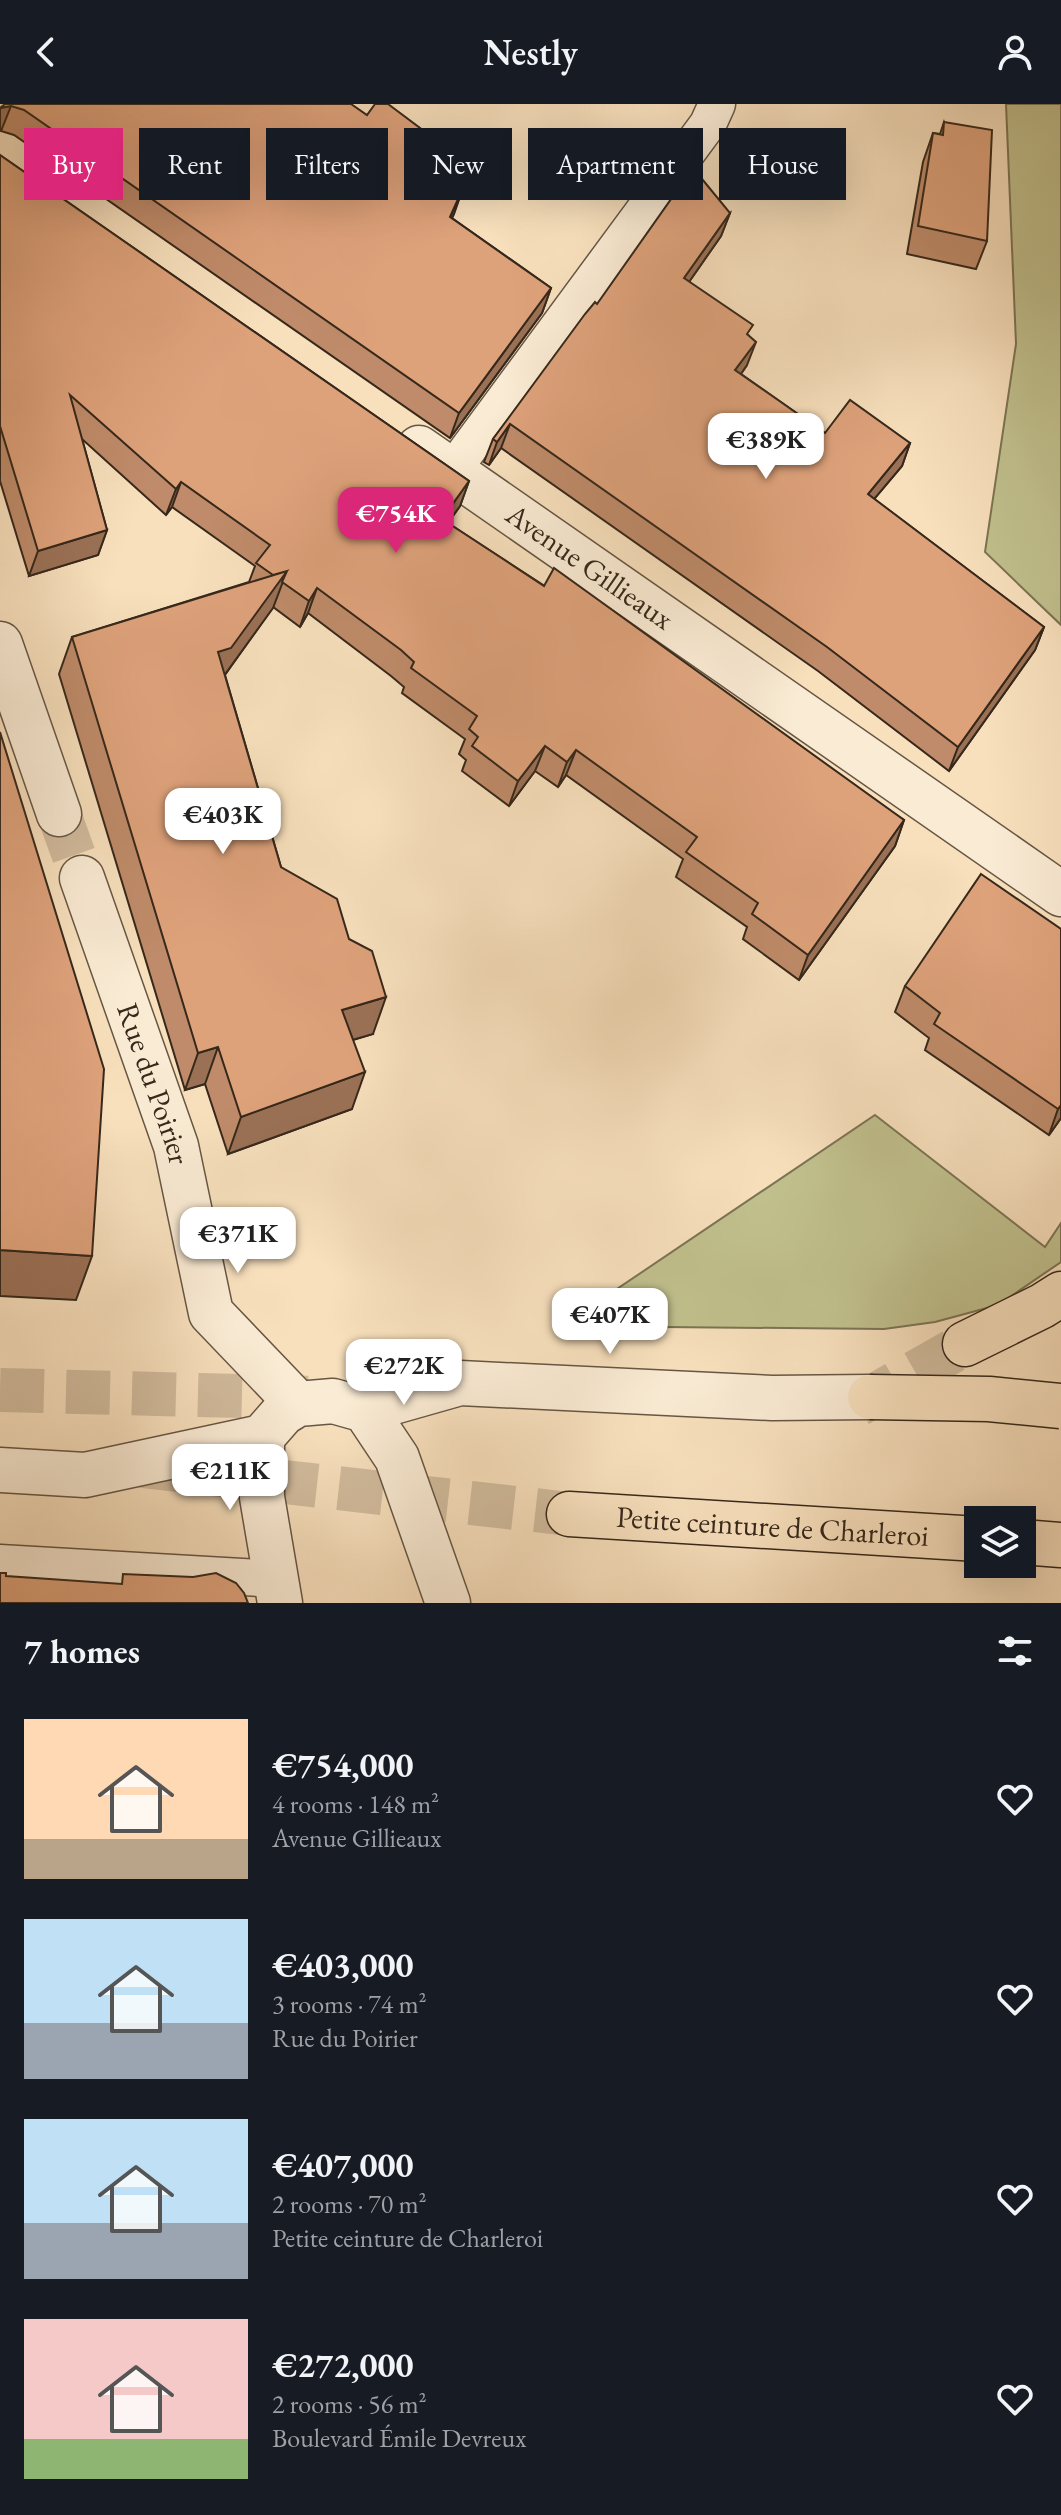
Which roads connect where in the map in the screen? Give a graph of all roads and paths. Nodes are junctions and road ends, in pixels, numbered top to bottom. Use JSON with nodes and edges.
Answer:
{"nodes":[{"id":1,"x":717,"y":104,"type":"edge"},
{"id":2,"x":387,"y":425,"type":"edge"},
{"id":3,"x":452,"y":471,"type":"junction"},
{"id":4,"x":0,"y":644,"type":"edge"},
{"id":5,"x":59,"y":814,"type":"tunnel mouth"},
{"id":6,"x":82,"y":878,"type":"tunnel mouth"},
{"id":7,"x":1061,"y":894,"type":"edge"},
{"id":8,"x":1061,"y":1294,"type":"edge"},
{"id":9,"x":965,"y":1344,"type":"tunnel mouth"},
{"id":10,"x":870,"y":1397,"type":"joint"},
{"id":11,"x":298,"y":1404,"type":"junction"},
{"id":12,"x":1061,"y":1406,"type":"edge"},
{"id":13,"x":365,"y":1410,"type":"junction"},
{"id":14,"x":262,"y":1437,"type":"junction"},
{"id":15,"x":0,"y":1470,"type":"edge"},
{"id":16,"x":569,"y":1514,"type":"tunnel mouth"},
{"id":17,"x":964,"y":1538,"type":"edge"},
{"id":18,"x":1036,"y":1543,"type":"edge"},
{"id":19,"x":1061,"y":1545,"type":"edge"},
{"id":20,"x":0,"y":1563,"type":"edge"},
{"id":21,"x":278,"y":1591,"type":"edge"},
{"id":22,"x":452,"y":1602,"type":"edge"}],
"edges":[{"from":1,"to":3,"type":"lane"},
{"from":2,"to":3,"type":"street","name":"Avenue Gillieaux"},
{"from":3,"to":7,"type":"street","name":"Avenue Gillieaux"},
{"from":4,"to":5,"type":"street"},
{"from":6,"to":11,"type":"street","name":"Rue du Poirier"},
{"from":8,"to":9,"type":"highway"},
{"from":10,"to":12,"type":"highway","bridge":true},
{"from":10,"to":13,"type":"street"},
{"from":11,"to":13,"type":"street"},
{"from":11,"to":14,"type":"street"},
{"from":13,"to":22,"type":"street"},
{"from":14,"to":15,"type":"street"},
{"from":14,"to":21,"type":"street"},
{"from":16,"to":17,"type":"highway","name":"Petite ceinture de Charleroi"},
{"from":18,"to":19,"type":"highway"},
{"from":20,"to":21,"type":"lane"}]}
